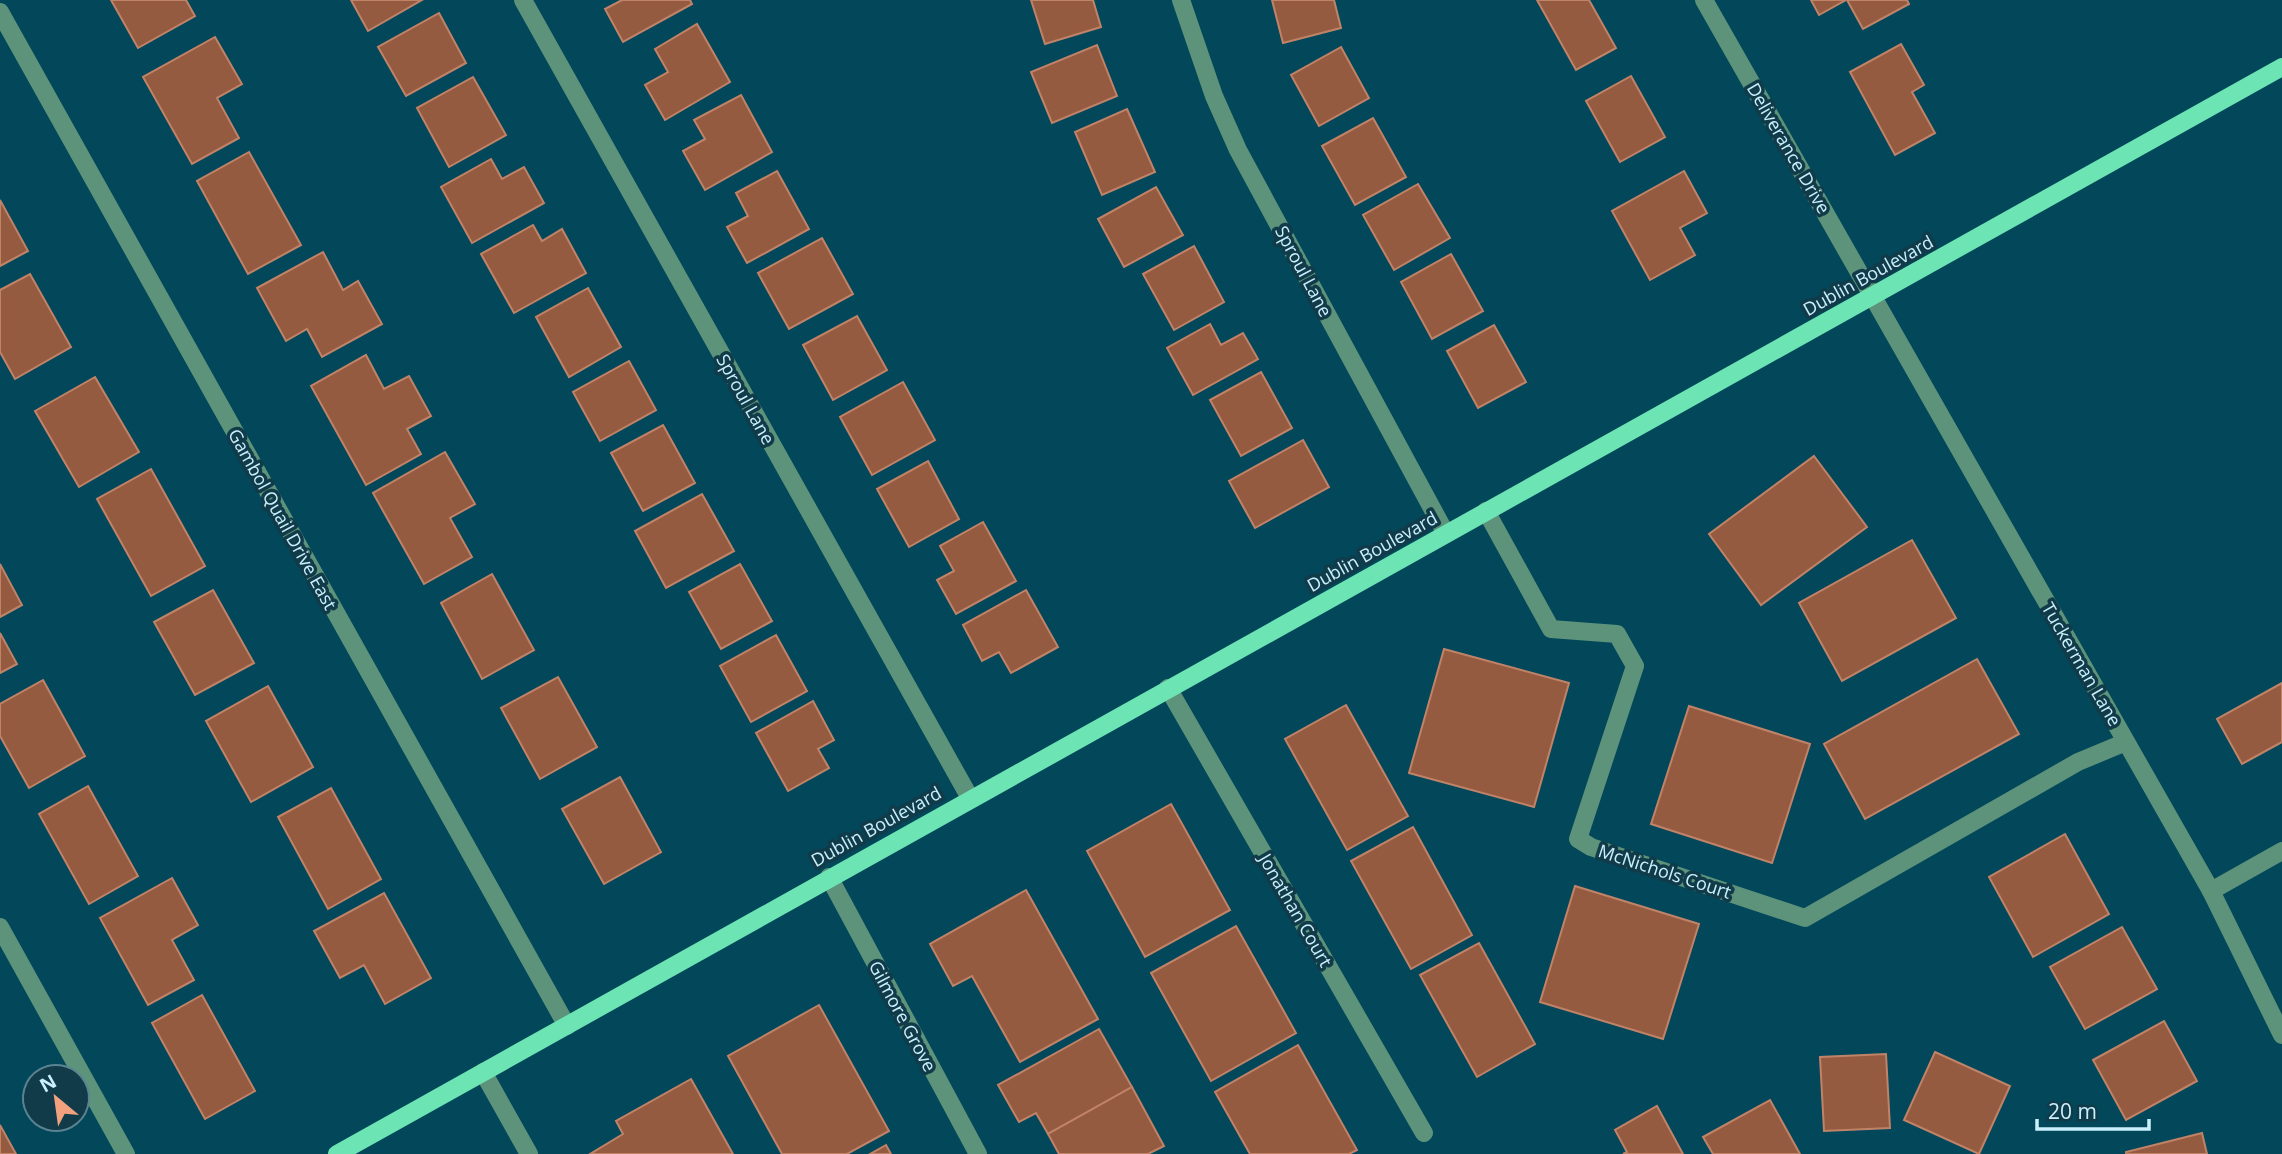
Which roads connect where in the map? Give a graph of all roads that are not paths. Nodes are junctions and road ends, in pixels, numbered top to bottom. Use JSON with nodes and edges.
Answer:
{"nodes":[{"id":1,"x":523,"y":0,"type":"edge"},
{"id":2,"x":1181,"y":0,"type":"edge"},
{"id":3,"x":1704,"y":0,"type":"edge"},
{"id":4,"x":0,"y":12,"type":"edge"},
{"id":5,"x":2282,"y":66,"type":"edge"},
{"id":6,"x":1873,"y":296,"type":"junction"},
{"id":7,"x":1486,"y":511,"type":"junction"},
{"id":8,"x":1446,"y":534,"type":"junction"},
{"id":9,"x":1168,"y":688,"type":"junction"},
{"id":10,"x":2126,"y":742,"type":"junction"},
{"id":11,"x":970,"y":798,"type":"junction"},
{"id":12,"x":2282,"y":851,"type":"edge"},
{"id":13,"x":828,"y":877,"type":"junction"},
{"id":14,"x":2211,"y":891,"type":"junction"},
{"id":15,"x":0,"y":927,"type":"edge"},
{"id":16,"x":567,"y":1026,"type":"junction"},
{"id":17,"x":2282,"y":1035,"type":"edge"},
{"id":18,"x":483,"y":1072,"type":"junction"},
{"id":19,"x":1424,"y":1133,"type":"dead end"},
{"id":20,"x":126,"y":1154,"type":"edge"},
{"id":21,"x":337,"y":1154,"type":"edge"},
{"id":22,"x":529,"y":1154,"type":"edge"},
{"id":23,"x":978,"y":1154,"type":"edge"}],
"edges":[{"from":1,"to":11,"type":"street","name":"Sproul Lane"},
{"from":2,"to":8,"type":"street","name":"Sproul Lane"},
{"from":3,"to":6,"type":"street","name":"Deliverance Drive"},
{"from":4,"to":16,"type":"street","name":"Gambol Quail Drive East"},
{"from":5,"to":6,"type":"main road","name":"Dublin Boulevard"},
{"from":6,"to":7,"type":"main road","name":"Dublin Boulevard"},
{"from":6,"to":10,"type":"street","name":"Tuckerman Lane"},
{"from":7,"to":8,"type":"main road","name":"Dublin Boulevard"},
{"from":7,"to":10,"type":"street","name":"McNichols Court"},
{"from":8,"to":9,"type":"main road","name":"Dublin Boulevard"},
{"from":9,"to":11,"type":"main road","name":"Dublin Boulevard"},
{"from":9,"to":19,"type":"street","name":"Jonathan Court"},
{"from":10,"to":14,"type":"street","name":"Tuckerman Lane"},
{"from":11,"to":13,"type":"main road","name":"Dublin Boulevard"},
{"from":12,"to":14,"type":"street"},
{"from":13,"to":16,"type":"main road","name":"Dublin Boulevard"},
{"from":13,"to":23,"type":"street","name":"Gilmore Grove"},
{"from":14,"to":17,"type":"street","name":"Tuckerman Lane"},
{"from":15,"to":20,"type":"street"},
{"from":16,"to":18,"type":"main road","name":"Dublin Boulevard"},
{"from":18,"to":21,"type":"main road","name":"Dublin Boulevard"},
{"from":18,"to":22,"type":"street"}]}
